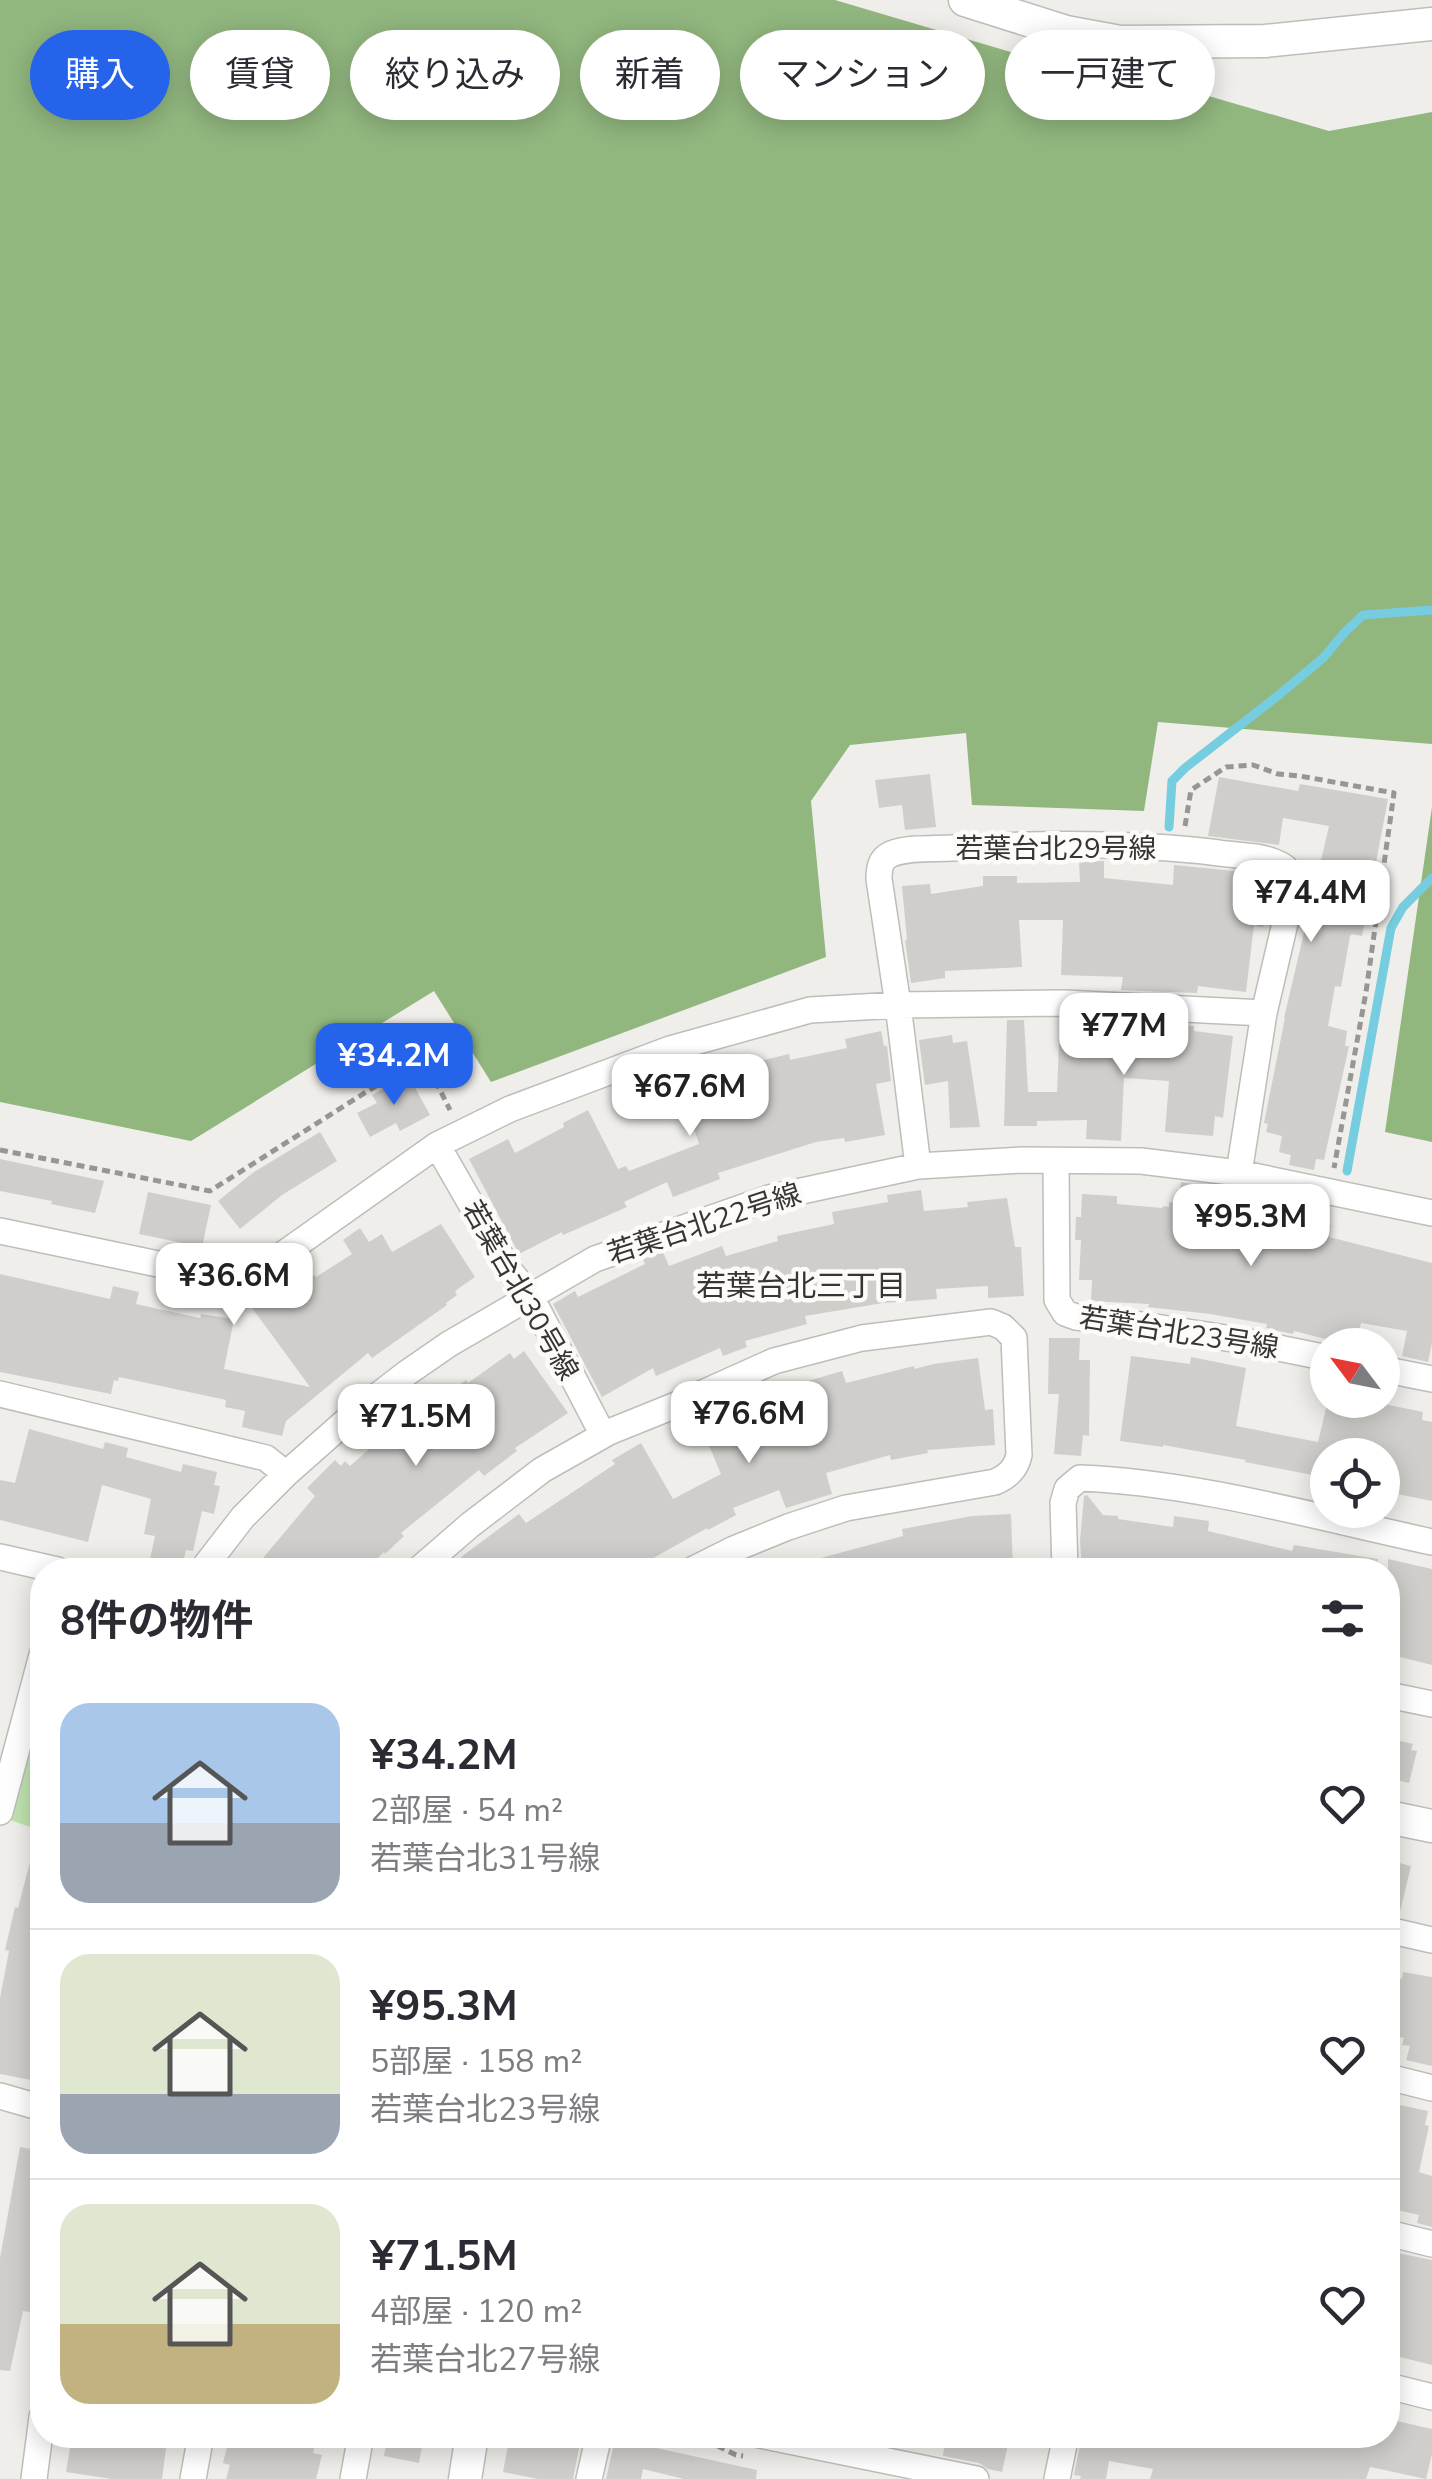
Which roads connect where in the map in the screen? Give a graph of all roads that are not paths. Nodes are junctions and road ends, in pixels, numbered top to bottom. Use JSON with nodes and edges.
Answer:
{"nodes":[{"id":1,"x":965,"y":0,"type":"edge"},
{"id":2,"x":1432,"y":24,"type":"edge"},
{"id":3,"x":898,"y":1005,"type":"junction"},
{"id":4,"x":1264,"y":1013,"type":"junction"},
{"id":5,"x":438,"y":1145,"type":"junction"},
{"id":6,"x":1056,"y":1161,"type":"junction"},
{"id":7,"x":918,"y":1166,"type":"junction"},
{"id":8,"x":1239,"y":1174,"type":"junction"},
{"id":9,"x":1432,"y":1213,"type":"edge"},
{"id":10,"x":0,"y":1231,"type":"edge"},
{"id":11,"x":531,"y":1296,"type":"junction"},
{"id":12,"x":1310,"y":1355,"type":"edge"},
{"id":13,"x":1400,"y":1373,"type":"edge"},
{"id":14,"x":1432,"y":1380,"type":"edge"},
{"id":15,"x":0,"y":1394,"type":"edge"},
{"id":16,"x":603,"y":1435,"type":"junction"},
{"id":17,"x":286,"y":1474,"type":"junction"},
{"id":18,"x":1432,"y":1542,"type":"edge"},
{"id":19,"x":0,"y":1558,"type":"edge"},
{"id":20,"x":212,"y":1558,"type":"edge"},
{"id":21,"x":432,"y":1558,"type":"edge"},
{"id":22,"x":716,"y":1558,"type":"edge"},
{"id":23,"x":1065,"y":1558,"type":"edge"},
{"id":24,"x":30,"y":1564,"type":"edge"},
{"id":25,"x":1400,"y":1697,"type":"edge"},
{"id":26,"x":30,"y":1700,"type":"edge"},
{"id":27,"x":1432,"y":1704,"type":"edge"},
{"id":28,"x":0,"y":1812,"type":"edge"},
{"id":29,"x":1400,"y":1819,"type":"edge"},
{"id":30,"x":1432,"y":1826,"type":"edge"},
{"id":31,"x":1400,"y":1933,"type":"edge"},
{"id":32,"x":1432,"y":1940,"type":"edge"},
{"id":33,"x":1400,"y":2080,"type":"edge"},
{"id":34,"x":1432,"y":2088,"type":"edge"},
{"id":35,"x":0,"y":2096,"type":"edge"},
{"id":36,"x":30,"y":2105,"type":"edge"},
{"id":37,"x":1400,"y":2236,"type":"edge"},
{"id":38,"x":1432,"y":2244,"type":"edge"},
{"id":39,"x":1400,"y":2389,"type":"edge"},
{"id":40,"x":1432,"y":2398,"type":"edge"},
{"id":41,"x":38,"y":2448,"type":"edge"},
{"id":42,"x":199,"y":2448,"type":"edge"},
{"id":43,"x":359,"y":2448,"type":"edge"},
{"id":44,"x":470,"y":2448,"type":"edge"},
{"id":45,"x":596,"y":2448,"type":"edge"},
{"id":46,"x":824,"y":2448,"type":"edge"},
{"id":47,"x":1063,"y":2448,"type":"edge"},
{"id":48,"x":34,"y":2479,"type":"edge"},
{"id":49,"x":193,"y":2479,"type":"edge"},
{"id":50,"x":353,"y":2479,"type":"edge"},
{"id":51,"x":465,"y":2479,"type":"edge"},
{"id":52,"x":589,"y":2479,"type":"edge"},
{"id":53,"x":976,"y":2479,"type":"edge"},
{"id":54,"x":1057,"y":2479,"type":"edge"}],
"edges":[{"from":1,"to":2,"type":"street"},
{"from":3,"to":4,"type":"street"},
{"from":3,"to":4,"type":"street","name":"若葉台北29号線"},
{"from":3,"to":5,"type":"street"},
{"from":3,"to":7,"type":"street","name":"若葉台北29号線"},
{"from":4,"to":8,"type":"street","name":"若葉台北29号線"},
{"from":5,"to":10,"type":"street"},
{"from":5,"to":11,"type":"street","name":"若葉台北30号線"},
{"from":6,"to":7,"type":"street","name":"若葉台北22号線"},
{"from":6,"to":8,"type":"street","name":"若葉台北22号線"},
{"from":6,"to":12,"type":"street","name":"若葉台北23号線"},
{"from":7,"to":11,"type":"street","name":"若葉台北22号線"},
{"from":8,"to":9,"type":"street","name":"若葉台北22号線"},
{"from":11,"to":16,"type":"street","name":"若葉台北30号線"},
{"from":11,"to":17,"type":"street","name":"若葉台北22号線"},
{"from":13,"to":14,"type":"street"},
{"from":15,"to":17,"type":"street"},
{"from":16,"to":21,"type":"street"},
{"from":16,"to":22,"type":"street"},
{"from":17,"to":20,"type":"street","name":"若葉台北22号線"},
{"from":18,"to":23,"type":"street"},
{"from":19,"to":24,"type":"street"},
{"from":25,"to":27,"type":"street"},
{"from":26,"to":28,"type":"street"},
{"from":29,"to":30,"type":"street"},
{"from":31,"to":32,"type":"street"},
{"from":33,"to":34,"type":"street"},
{"from":35,"to":36,"type":"street"},
{"from":37,"to":38,"type":"street"},
{"from":39,"to":40,"type":"street"},
{"from":41,"to":48,"type":"street"},
{"from":42,"to":49,"type":"street"},
{"from":43,"to":50,"type":"street"},
{"from":44,"to":51,"type":"street"},
{"from":45,"to":52,"type":"street"},
{"from":46,"to":53,"type":"street"},
{"from":47,"to":54,"type":"street"}]}
